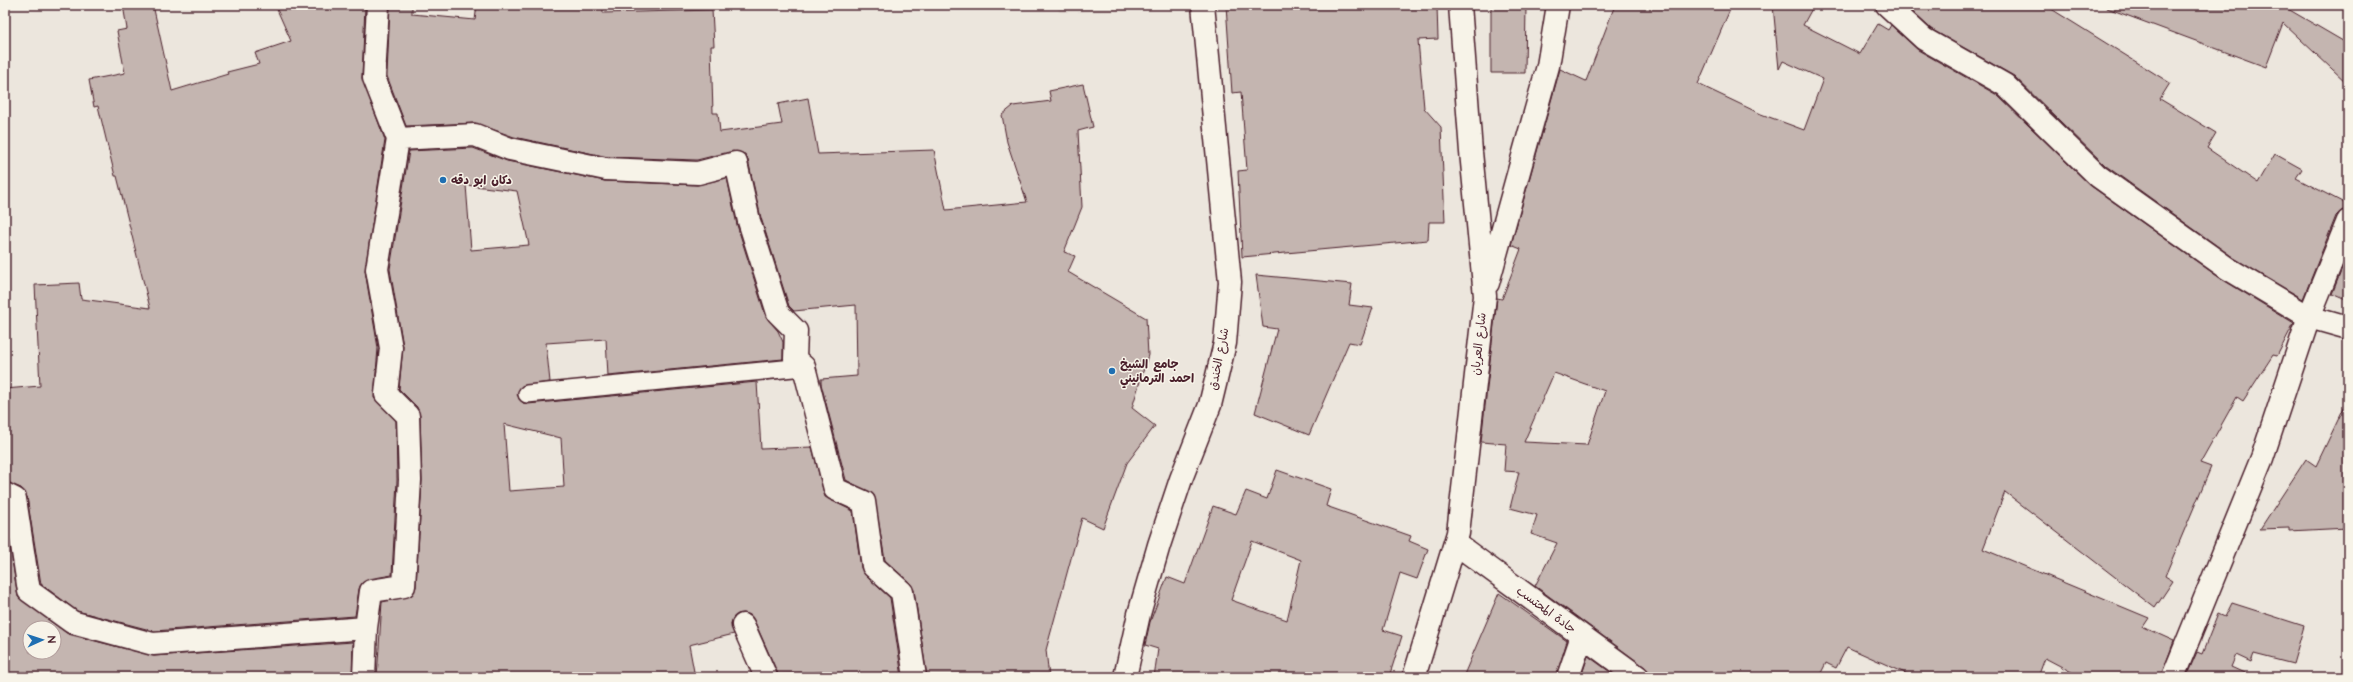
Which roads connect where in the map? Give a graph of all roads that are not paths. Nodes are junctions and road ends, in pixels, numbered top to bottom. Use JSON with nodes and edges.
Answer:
{"nodes":[{"id":1,"x":378,"y":5,"type":"edge"},
{"id":2,"x":1203,"y":5,"type":"edge"},
{"id":3,"x":1460,"y":5,"type":"edge"},
{"id":4,"x":1558,"y":5,"type":"edge"},
{"id":5,"x":1887,"y":5,"type":"edge"},
{"id":6,"x":398,"y":139,"type":"junction"},
{"id":7,"x":2348,"y":221,"type":"edge"},
{"id":8,"x":1485,"y":296,"type":"junction"},
{"id":9,"x":2309,"y":316,"type":"junction"},
{"id":10,"x":2348,"y":328,"type":"edge"},
{"id":11,"x":804,"y":367,"type":"junction"},
{"id":12,"x":527,"y":394,"type":"dead end"},
{"id":13,"x":5,"y":494,"type":"edge"},
{"id":14,"x":1455,"y":543,"type":"junction"},
{"id":15,"x":743,"y":626,"type":"dead end"},
{"id":16,"x":366,"y":628,"type":"junction"},
{"id":17,"x":1582,"y":636,"type":"junction"},
{"id":18,"x":364,"y":677,"type":"edge"},
{"id":19,"x":766,"y":677,"type":"edge"},
{"id":20,"x":914,"y":677,"type":"edge"},
{"id":21,"x":1125,"y":677,"type":"edge"},
{"id":22,"x":1414,"y":677,"type":"edge"},
{"id":23,"x":1568,"y":677,"type":"edge"},
{"id":24,"x":1638,"y":677,"type":"edge"},
{"id":25,"x":2173,"y":677,"type":"edge"}],
"edges":[{"from":1,"to":6,"type":"street"},
{"from":2,"to":21,"type":"street","name":"شارع الخندق"},
{"from":3,"to":8,"type":"street","name":"شارع العريان"},
{"from":4,"to":8,"type":"street"},
{"from":5,"to":9,"type":"street"},
{"from":6,"to":11,"type":"street"},
{"from":6,"to":16,"type":"street"},
{"from":7,"to":9,"type":"street"},
{"from":8,"to":14,"type":"street","name":"شارع العريان"},
{"from":9,"to":10,"type":"street"},
{"from":9,"to":25,"type":"street"},
{"from":11,"to":12,"type":"lane"},
{"from":11,"to":20,"type":"street"},
{"from":13,"to":16,"type":"street"},
{"from":14,"to":17,"type":"street","name":"جادة المحتسب"},
{"from":14,"to":22,"type":"street","name":"شارع العريان"},
{"from":15,"to":19,"type":"street"},
{"from":16,"to":18,"type":"street"},
{"from":17,"to":23,"type":"street"},
{"from":17,"to":24,"type":"street","name":"جادة المحتسب"}]}
